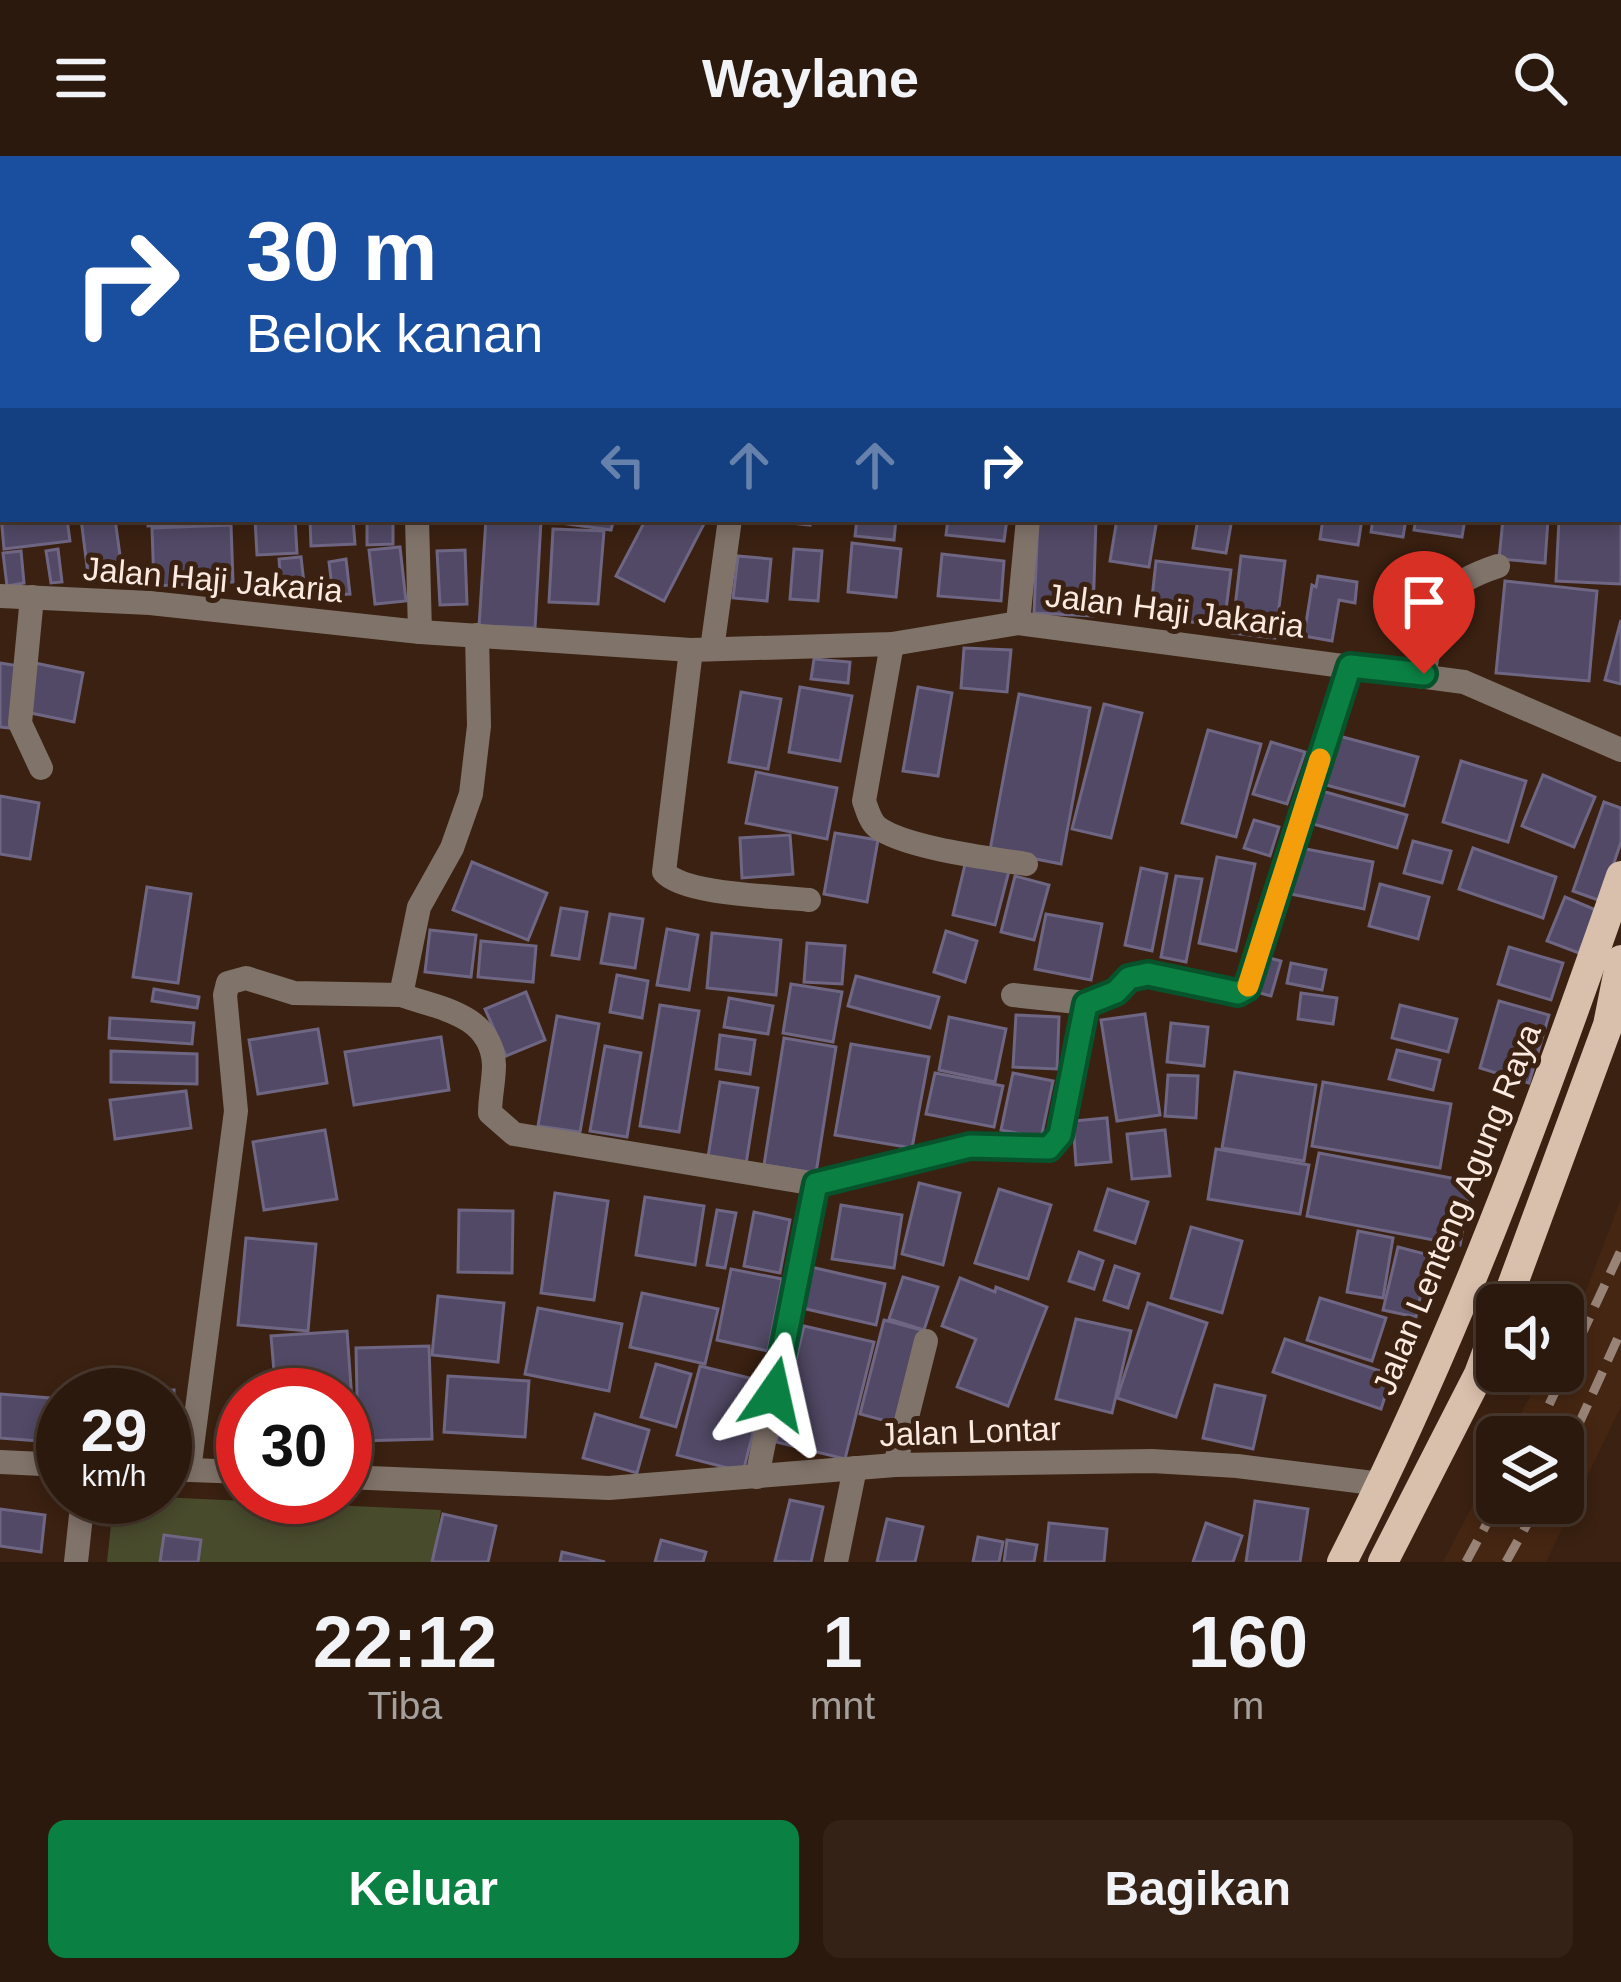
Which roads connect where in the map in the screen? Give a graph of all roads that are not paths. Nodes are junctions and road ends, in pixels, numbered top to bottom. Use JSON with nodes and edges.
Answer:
{"nodes":[{"id":1,"x":417,"y":522,"type":"edge"},
{"id":2,"x":729,"y":522,"type":"edge"},
{"id":3,"x":1028,"y":522,"type":"edge"},
{"id":4,"x":1498,"y":566,"type":"dead end"},
{"id":5,"x":0,"y":596,"type":"edge"},
{"id":6,"x":32,"y":597,"type":"junction"},
{"id":7,"x":1018,"y":623,"type":"junction"},
{"id":8,"x":420,"y":632,"type":"junction"},
{"id":9,"x":477,"y":635,"type":"junction"},
{"id":10,"x":892,"y":644,"type":"junction"},
{"id":11,"x":701,"y":649,"type":"junction"},
{"id":12,"x":1350,"y":666,"type":"junction"},
{"id":13,"x":1424,"y":674,"type":"junction"},
{"id":14,"x":1621,"y":750,"type":"edge"},
{"id":15,"x":41,"y":768,"type":"dead end"},
{"id":16,"x":1026,"y":864,"type":"dead end"},
{"id":17,"x":1621,"y":876,"type":"edge"},
{"id":18,"x":809,"y":900,"type":"dead end"},
{"id":19,"x":1621,"y":960,"type":"edge"},
{"id":20,"x":401,"y":995,"type":"junction"},
{"id":21,"x":1013,"y":995,"type":"dead end"},
{"id":22,"x":1086,"y":1004,"type":"junction"},
{"id":23,"x":816,"y":1184,"type":"junction"},
{"id":24,"x":1513,"y":1284,"type":"edge"},
{"id":25,"x":926,"y":1341,"type":"dead end"},
{"id":26,"x":192,"y":1379,"type":"edge"},
{"id":27,"x":1476,"y":1380,"type":"edge"},
{"id":28,"x":0,"y":1462,"type":"edge"},
{"id":29,"x":36,"y":1464,"type":"edge"},
{"id":30,"x":896,"y":1465,"type":"junction"},
{"id":31,"x":855,"y":1468,"type":"junction"},
{"id":32,"x":757,"y":1477,"type":"junction"},
{"id":33,"x":372,"y":1478,"type":"edge"},
{"id":34,"x":1382,"y":1484,"type":"junction"},
{"id":35,"x":80,"y":1524,"type":"edge"},
{"id":36,"x":76,"y":1562,"type":"edge"},
{"id":37,"x":836,"y":1562,"type":"edge"},
{"id":38,"x":1342,"y":1562,"type":"edge"},
{"id":39,"x":1383,"y":1562,"type":"edge"}],
"edges":[{"from":1,"to":8,"type":"street"},
{"from":2,"to":11,"type":"street"},
{"from":3,"to":7,"type":"street"},
{"from":4,"to":13,"type":"street"},
{"from":5,"to":6,"type":"street","name":"Jalan Haji Jakaria"},
{"from":6,"to":8,"type":"street","name":"Jalan Haji Jakaria"},
{"from":6,"to":15,"type":"street"},
{"from":7,"to":10,"type":"street","name":"Jalan Haji Jakaria"},
{"from":7,"to":12,"type":"street","name":"Jalan Haji Jakaria"},
{"from":8,"to":9,"type":"street","name":"Jalan Haji Jakaria"},
{"from":9,"to":11,"type":"street","name":"Jalan Haji Jakaria"},
{"from":9,"to":20,"type":"street"},
{"from":10,"to":11,"type":"street","name":"Jalan Haji Jakaria"},
{"from":10,"to":16,"type":"street"},
{"from":11,"to":18,"type":"street"},
{"from":12,"to":13,"type":"street","name":"Jalan Haji Jakaria"},
{"from":12,"to":22,"type":"street"},
{"from":13,"to":14,"type":"street","name":"Jalan Haji Jakaria"},
{"from":17,"to":34,"type":"main road","name":"Jalan Lenteng Agung Raya"},
{"from":19,"to":24,"type":"main road"},
{"from":20,"to":23,"type":"street"},
{"from":20,"to":26,"type":"street"},
{"from":21,"to":22,"type":"street"},
{"from":22,"to":23,"type":"street"},
{"from":23,"to":32,"type":"street"},
{"from":25,"to":30,"type":"street"},
{"from":27,"to":39,"type":"main road"},
{"from":28,"to":29,"type":"street"},
{"from":30,"to":31,"type":"street","name":"Jalan Lontar"},
{"from":30,"to":34,"type":"street","name":"Jalan Lontar"},
{"from":31,"to":32,"type":"street","name":"Jalan Lontar"},
{"from":31,"to":37,"type":"street"},
{"from":32,"to":33,"type":"street","name":"Jalan Lontar"},
{"from":34,"to":38,"type":"main road","name":"Jalan Lenteng Agung Raya"},
{"from":35,"to":36,"type":"street"}]}
